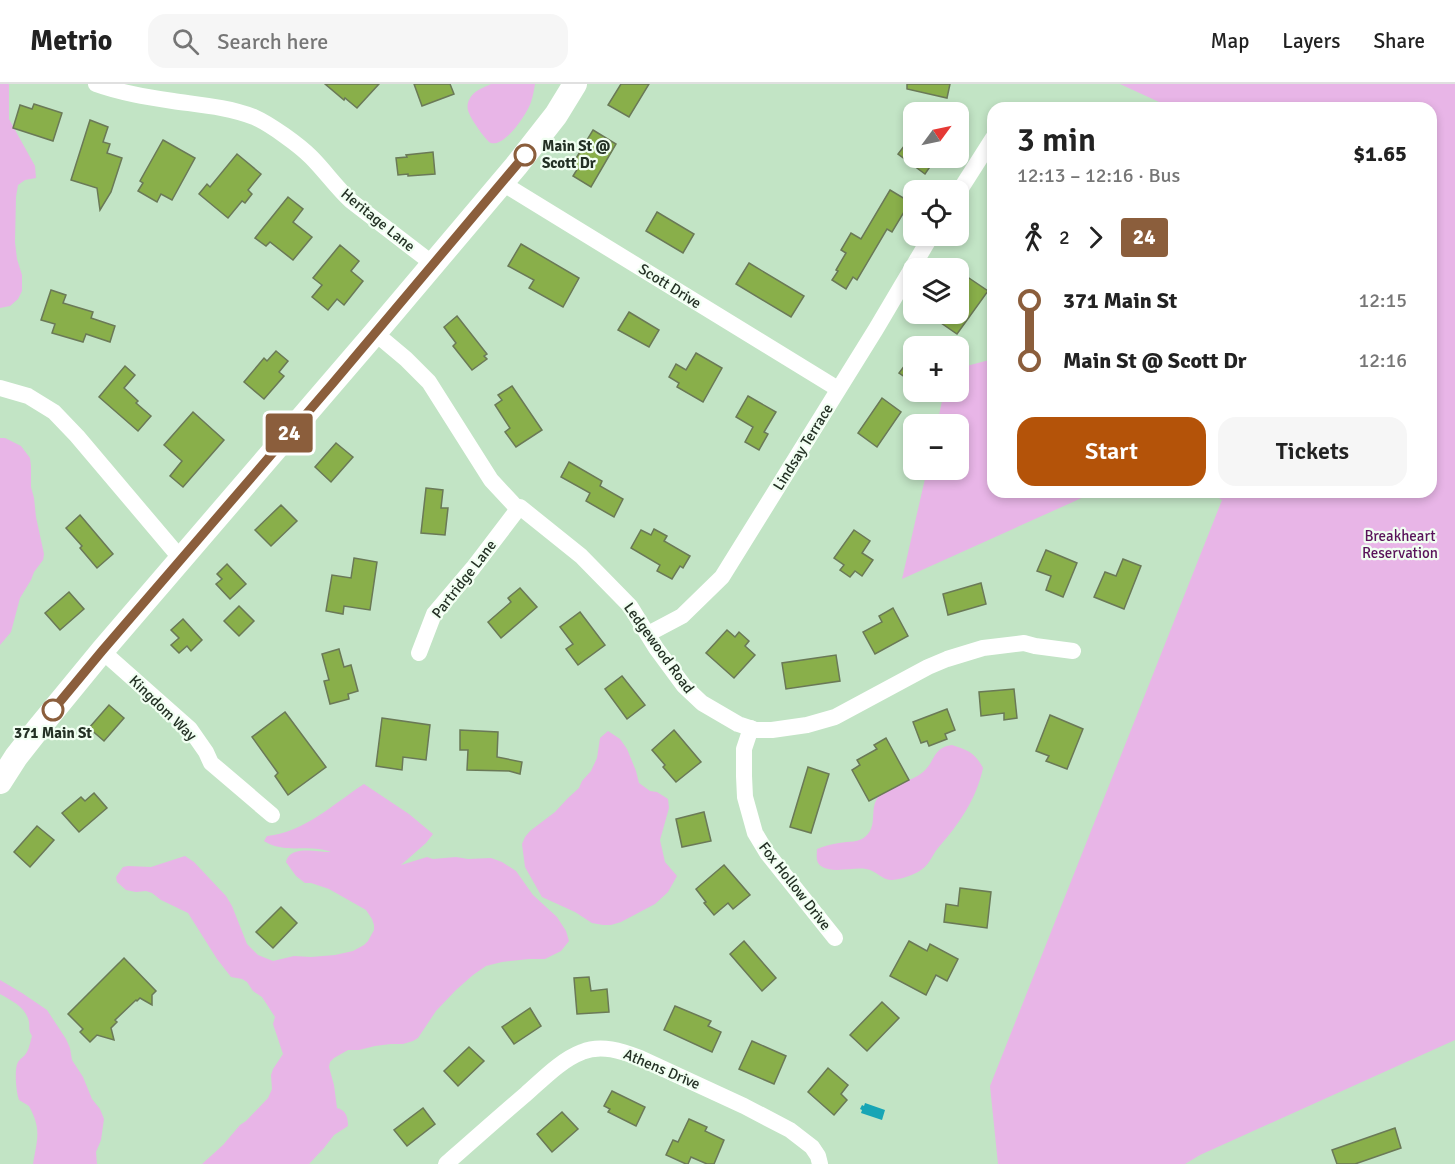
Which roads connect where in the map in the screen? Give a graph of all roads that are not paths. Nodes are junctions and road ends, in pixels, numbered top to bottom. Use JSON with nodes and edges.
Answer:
{"nodes":[{"id":1,"x":96,"y":84,"type":"edge"},
{"id":2,"x":575,"y":84,"type":"edge"},
{"id":3,"x":987,"y":147,"type":"edge"},
{"id":4,"x":966,"y":180,"type":"edge"},
{"id":5,"x":502,"y":183,"type":"junction"},
{"id":6,"x":925,"y":246,"type":"edge"},
{"id":7,"x":433,"y":264,"type":"junction"},
{"id":8,"x":375,"y":333,"type":"junction"},
{"id":9,"x":0,"y":388,"type":"edge"},
{"id":10,"x":838,"y":389,"type":"junction"},
{"id":11,"x":519,"y":509,"type":"junction"},
{"id":12,"x":182,"y":560,"type":"junction"},
{"id":13,"x":648,"y":634,"type":"junction"},
{"id":14,"x":102,"y":651,"type":"junction"},
{"id":15,"x":1074,"y":651,"type":"dead end"},
{"id":16,"x":419,"y":653,"type":"dead end"},
{"id":17,"x":751,"y":728,"type":"junction"},
{"id":18,"x":0,"y":782,"type":"edge"},
{"id":19,"x":272,"y":815,"type":"dead end"},
{"id":20,"x":835,"y":938,"type":"dead end"},
{"id":21,"x":446,"y":1164,"type":"edge"},
{"id":22,"x":820,"y":1164,"type":"edge"}],
"edges":[{"from":1,"to":7,"type":"street","name":"Heritage Lane"},
{"from":2,"to":5,"type":"main road"},
{"from":3,"to":4,"type":"street"},
{"from":5,"to":7,"type":"main road"},
{"from":5,"to":10,"type":"street","name":"Scott Drive"},
{"from":6,"to":10,"type":"street","name":"Lindsay Terrace"},
{"from":7,"to":8,"type":"main road"},
{"from":8,"to":11,"type":"street","name":"Ledgewood Road"},
{"from":8,"to":12,"type":"main road"},
{"from":9,"to":12,"type":"street"},
{"from":10,"to":13,"type":"street","name":"Lindsay Terrace"},
{"from":11,"to":13,"type":"street","name":"Ledgewood Road"},
{"from":11,"to":16,"type":"street","name":"Partridge Lane"},
{"from":12,"to":14,"type":"main road"},
{"from":13,"to":17,"type":"street","name":"Ledgewood Road"},
{"from":14,"to":18,"type":"main road"},
{"from":14,"to":19,"type":"street","name":"Kingdom Way"},
{"from":15,"to":17,"type":"street","name":"Ledgewood Road"},
{"from":17,"to":20,"type":"street","name":"Fox Hollow Drive"},
{"from":21,"to":22,"type":"street","name":"Athens Drive"}]}
